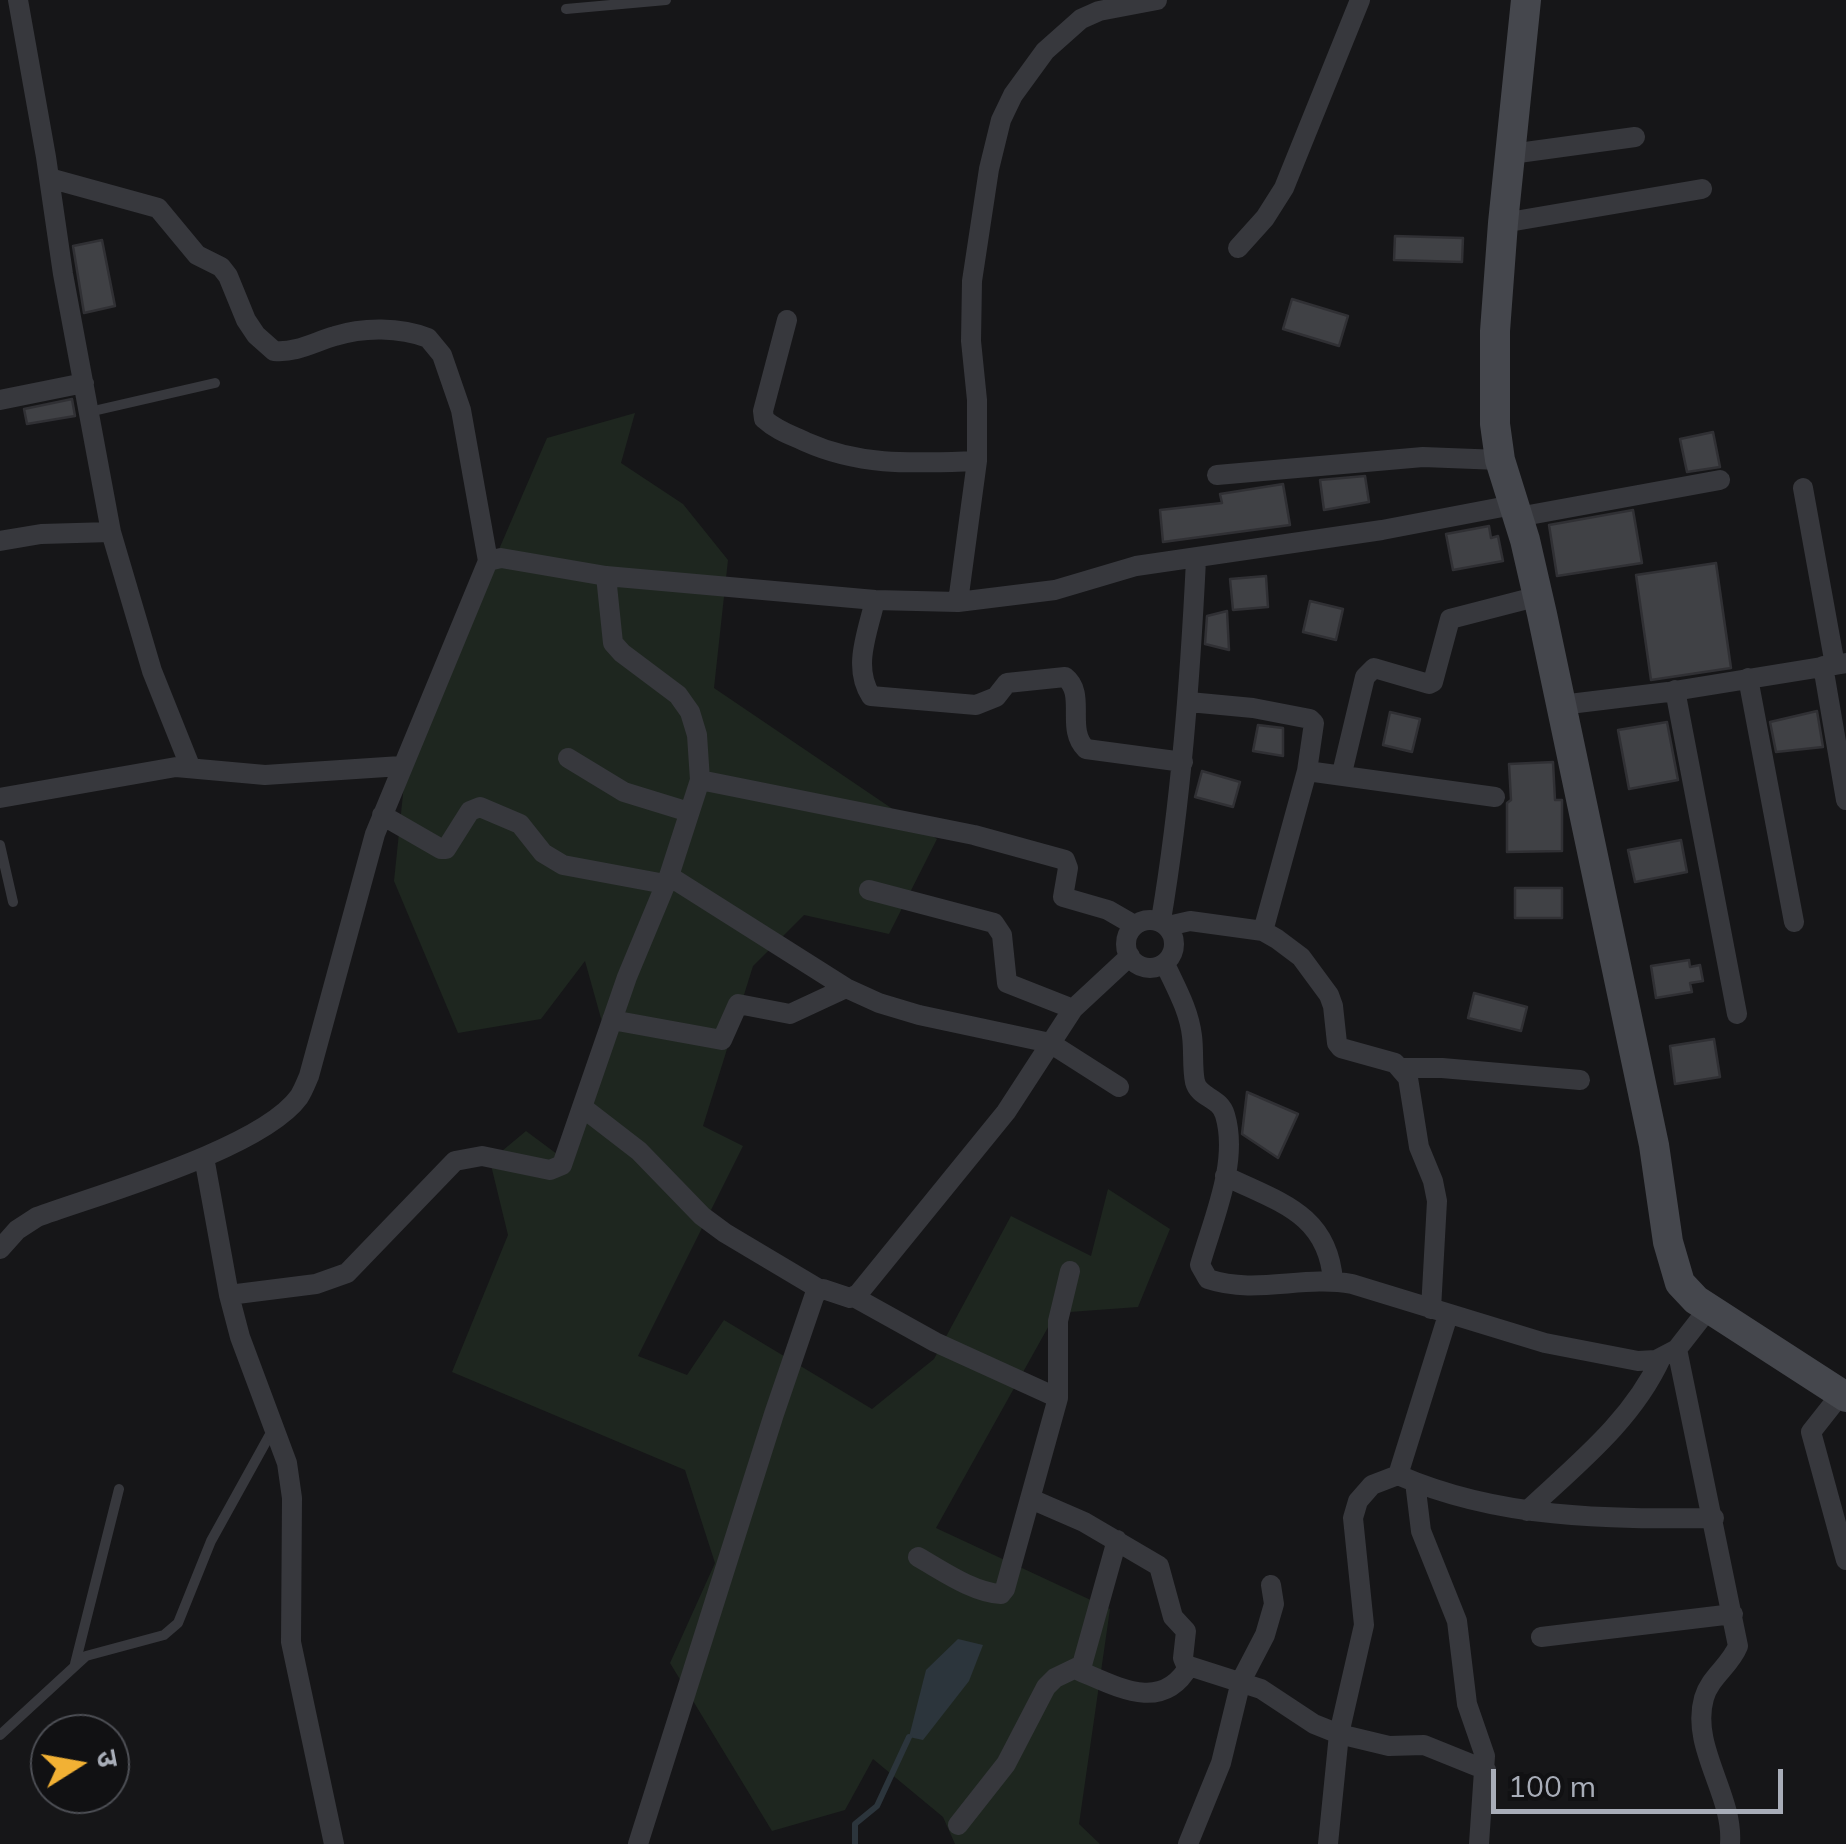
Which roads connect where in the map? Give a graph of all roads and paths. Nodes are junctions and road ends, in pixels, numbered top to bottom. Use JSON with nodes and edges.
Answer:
{"nodes":[{"id":1,"x":18,"y":0,"type":"edge"},
{"id":2,"x":666,"y":0,"type":"edge"},
{"id":3,"x":1156,"y":0,"type":"edge"},
{"id":4,"x":1360,"y":0,"type":"edge"},
{"id":5,"x":1526,"y":0,"type":"edge"},
{"id":6,"x":566,"y":9,"type":"dead end"},
{"id":7,"x":1634,"y":137,"type":"dead end"},
{"id":8,"x":1510,"y":154,"type":"junction"},
{"id":9,"x":49,"y":178,"type":"junction"},
{"id":10,"x":1702,"y":189,"type":"dead end"},
{"id":11,"x":1503,"y":223,"type":"junction"},
{"id":12,"x":1238,"y":248,"type":"dead end"},
{"id":13,"x":786,"y":320,"type":"dead end"},
{"id":14,"x":84,"y":383,"type":"junction"},
{"id":15,"x":215,"y":384,"type":"dead end"},
{"id":16,"x":0,"y":400,"type":"edge"},
{"id":17,"x":89,"y":412,"type":"junction"},
{"id":18,"x":1500,"y":460,"type":"junction"},
{"id":19,"x":977,"y":461,"type":"junction"},
{"id":20,"x":1217,"y":475,"type":"dead end"},
{"id":21,"x":1720,"y":480,"type":"dead end"},
{"id":22,"x":1803,"y":488,"type":"dead end"},
{"id":23,"x":1516,"y":511,"type":"junction"},
{"id":24,"x":112,"y":532,"type":"junction"},
{"id":25,"x":0,"y":541,"type":"edge"},
{"id":26,"x":1196,"y":560,"type":"junction"},
{"id":27,"x":488,"y":562,"type":"junction"},
{"id":28,"x":606,"y":576,"type":"junction"},
{"id":29,"x":1539,"y":596,"type":"junction"},
{"id":30,"x":875,"y":600,"type":"junction"},
{"id":31,"x":958,"y":602,"type":"junction"},
{"id":32,"x":1835,"y":664,"type":"edge"},
{"id":33,"x":1748,"y":678,"type":"junction"},
{"id":34,"x":1675,"y":690,"type":"junction"},
{"id":35,"x":1189,"y":702,"type":"junction"},
{"id":36,"x":1561,"y":705,"type":"junction"},
{"id":37,"x":568,"y":758,"type":"dead end"},
{"id":38,"x":1183,"y":762,"type":"junction"},
{"id":39,"x":190,"y":766,"type":"junction"},
{"id":40,"x":401,"y":766,"type":"junction"},
{"id":41,"x":1307,"y":770,"type":"junction"},
{"id":42,"x":1342,"y":774,"type":"junction"},
{"id":43,"x":700,"y":780,"type":"junction"},
{"id":44,"x":0,"y":798,"type":"edge"},
{"id":45,"x":1494,"y":798,"type":"dead end"},
{"id":46,"x":1846,"y":800,"type":"edge"},
{"id":47,"x":688,"y":812,"type":"junction"},
{"id":48,"x":382,"y":815,"type":"junction"},
{"id":49,"x":0,"y":845,"type":"edge"},
{"id":50,"x":667,"y":880,"type":"junction"},
{"id":51,"x":870,"y":890,"type":"dead end"},
{"id":52,"x":13,"y":902,"type":"dead end"},
{"id":53,"x":1794,"y":922,"type":"dead end"},
{"id":54,"x":1165,"y":923,"type":"junction"},
{"id":55,"x":1134,"y":925,"type":"junction"},
{"id":56,"x":1263,"y":931,"type":"junction"},
{"id":57,"x":1130,"y":956,"type":"junction"},
{"id":58,"x":1166,"y":964,"type":"junction"},
{"id":59,"x":846,"y":988,"type":"junction"},
{"id":60,"x":1074,"y":1009,"type":"junction"},
{"id":61,"x":1737,"y":1014,"type":"dead end"},
{"id":62,"x":612,"y":1020,"type":"junction"},
{"id":63,"x":1050,"y":1044,"type":"junction"},
{"id":64,"x":1401,"y":1068,"type":"junction"},
{"id":65,"x":1580,"y":1080,"type":"dead end"},
{"id":66,"x":1119,"y":1086,"type":"dead end"},
{"id":67,"x":582,"y":1108,"type":"junction"},
{"id":68,"x":204,"y":1157,"type":"junction"},
{"id":69,"x":1225,"y":1176,"type":"junction"},
{"id":70,"x":0,"y":1249,"type":"edge"},
{"id":71,"x":1070,"y":1270,"type":"dead end"},
{"id":72,"x":1333,"y":1280,"type":"junction"},
{"id":73,"x":819,"y":1289,"type":"junction"},
{"id":74,"x":229,"y":1295,"type":"junction"},
{"id":75,"x":854,"y":1297,"type":"junction"},
{"id":76,"x":1709,"y":1308,"type":"junction"},
{"id":77,"x":1440,"y":1312,"type":"junction"},
{"id":78,"x":1669,"y":1354,"type":"junction"},
{"id":79,"x":1844,"y":1396,"type":"edge"},
{"id":80,"x":1058,"y":1398,"type":"junction"},
{"id":81,"x":274,"y":1428,"type":"junction"},
{"id":82,"x":1406,"y":1478,"type":"junction"},
{"id":83,"x":119,"y":1488,"type":"dead end"},
{"id":84,"x":1031,"y":1499,"type":"junction"},
{"id":85,"x":1527,"y":1511,"type":"junction"},
{"id":86,"x":1714,"y":1518,"type":"junction"},
{"id":87,"x":1117,"y":1540,"type":"junction"},
{"id":88,"x":918,"y":1557,"type":"dead end"},
{"id":89,"x":1846,"y":1560,"type":"edge"},
{"id":90,"x":1271,"y":1585,"type":"dead end"},
{"id":91,"x":1733,"y":1614,"type":"junction"},
{"id":92,"x":1540,"y":1637,"type":"dead end"},
{"id":93,"x":76,"y":1664,"type":"junction"},
{"id":94,"x":1189,"y":1666,"type":"junction"},
{"id":95,"x":1076,"y":1670,"type":"junction"},
{"id":96,"x":1240,"y":1681,"type":"junction"},
{"id":97,"x":1339,"y":1734,"type":"junction"},
{"id":98,"x":0,"y":1735,"type":"edge"},
{"id":99,"x":1486,"y":1770,"type":"junction"},
{"id":100,"x":958,"y":1825,"type":"dead end"},
{"id":101,"x":334,"y":1844,"type":"edge"},
{"id":102,"x":638,"y":1844,"type":"edge"},
{"id":103,"x":1188,"y":1844,"type":"edge"},
{"id":104,"x":1328,"y":1844,"type":"edge"},
{"id":105,"x":1479,"y":1844,"type":"edge"},
{"id":106,"x":1730,"y":1844,"type":"edge"}],
"edges":[{"from":1,"to":9,"type":"street"},
{"from":2,"to":6,"type":"lane"},
{"from":3,"to":19,"type":"street"},
{"from":4,"to":12,"type":"street"},
{"from":5,"to":8,"type":"street"},
{"from":7,"to":8,"type":"street"},
{"from":8,"to":11,"type":"street"},
{"from":9,"to":14,"type":"street"},
{"from":9,"to":27,"type":"street"},
{"from":10,"to":11,"type":"street"},
{"from":11,"to":18,"type":"street"},
{"from":13,"to":19,"type":"street"},
{"from":14,"to":16,"type":"street"},
{"from":14,"to":17,"type":"street"},
{"from":15,"to":17,"type":"lane"},
{"from":17,"to":24,"type":"street"},
{"from":18,"to":20,"type":"street"},
{"from":18,"to":23,"type":"street"},
{"from":19,"to":31,"type":"street"},
{"from":21,"to":23,"type":"street"},
{"from":22,"to":32,"type":"street"},
{"from":23,"to":26,"type":"street"},
{"from":23,"to":29,"type":"street"},
{"from":24,"to":25,"type":"street"},
{"from":24,"to":39,"type":"street"},
{"from":26,"to":31,"type":"street"},
{"from":26,"to":35,"type":"street"},
{"from":27,"to":28,"type":"street"},
{"from":27,"to":40,"type":"street"},
{"from":28,"to":30,"type":"street"},
{"from":28,"to":43,"type":"street"},
{"from":29,"to":36,"type":"street"},
{"from":29,"to":42,"type":"street"},
{"from":30,"to":31,"type":"street"},
{"from":30,"to":38,"type":"street"},
{"from":32,"to":33,"type":"street"},
{"from":32,"to":46,"type":"street"},
{"from":33,"to":34,"type":"street"},
{"from":33,"to":53,"type":"street"},
{"from":34,"to":36,"type":"street"},
{"from":34,"to":61,"type":"street"},
{"from":35,"to":38,"type":"street"},
{"from":35,"to":41,"type":"street"},
{"from":36,"to":76,"type":"street"},
{"from":37,"to":47,"type":"street"},
{"from":38,"to":54,"type":"street"},
{"from":39,"to":40,"type":"street"},
{"from":39,"to":44,"type":"street"},
{"from":40,"to":48,"type":"street"},
{"from":41,"to":42,"type":"street"},
{"from":41,"to":56,"type":"street"},
{"from":42,"to":45,"type":"street"},
{"from":43,"to":47,"type":"street"},
{"from":43,"to":55,"type":"street"},
{"from":47,"to":50,"type":"street"},
{"from":48,"to":50,"type":"street"},
{"from":48,"to":68,"type":"street"},
{"from":49,"to":52,"type":"lane"},
{"from":50,"to":59,"type":"street"},
{"from":50,"to":62,"type":"street"},
{"from":51,"to":60,"type":"street"},
{"from":54,"to":55,"type":"street"},
{"from":54,"to":56,"type":"street"},
{"from":54,"to":58,"type":"street"},
{"from":55,"to":57,"type":"street"},
{"from":56,"to":64,"type":"street"},
{"from":57,"to":58,"type":"street"},
{"from":57,"to":60,"type":"street"},
{"from":58,"to":69,"type":"street"},
{"from":59,"to":62,"type":"street"},
{"from":59,"to":63,"type":"street"},
{"from":60,"to":63,"type":"street"},
{"from":62,"to":67,"type":"street"},
{"from":63,"to":66,"type":"street"},
{"from":63,"to":75,"type":"street"},
{"from":64,"to":65,"type":"street"},
{"from":64,"to":77,"type":"street"},
{"from":67,"to":73,"type":"street"},
{"from":67,"to":74,"type":"street"},
{"from":68,"to":70,"type":"street"},
{"from":68,"to":74,"type":"street"},
{"from":69,"to":72,"type":"street"},
{"from":69,"to":72,"type":"street"},
{"from":71,"to":80,"type":"street"},
{"from":72,"to":77,"type":"street"},
{"from":73,"to":75,"type":"street"},
{"from":73,"to":102,"type":"street"},
{"from":74,"to":81,"type":"street"},
{"from":75,"to":80,"type":"street"},
{"from":76,"to":78,"type":"street"},
{"from":76,"to":79,"type":"street"},
{"from":77,"to":78,"type":"street"},
{"from":77,"to":82,"type":"street"},
{"from":78,"to":85,"type":"street"},
{"from":78,"to":86,"type":"street"},
{"from":79,"to":89,"type":"street"},
{"from":80,"to":84,"type":"street"},
{"from":81,"to":93,"type":"lane"},
{"from":81,"to":101,"type":"street"},
{"from":82,"to":85,"type":"street"},
{"from":82,"to":97,"type":"street"},
{"from":82,"to":99,"type":"street"},
{"from":83,"to":93,"type":"lane"},
{"from":84,"to":87,"type":"street"},
{"from":84,"to":88,"type":"street"},
{"from":85,"to":86,"type":"street"},
{"from":86,"to":91,"type":"street"},
{"from":87,"to":94,"type":"street"},
{"from":87,"to":95,"type":"street"},
{"from":90,"to":96,"type":"street"},
{"from":91,"to":92,"type":"street"},
{"from":91,"to":106,"type":"street"},
{"from":93,"to":98,"type":"lane"},
{"from":94,"to":95,"type":"street"},
{"from":94,"to":96,"type":"street"},
{"from":95,"to":100,"type":"street"},
{"from":96,"to":97,"type":"street"},
{"from":96,"to":103,"type":"street"},
{"from":97,"to":99,"type":"street"},
{"from":97,"to":104,"type":"street"},
{"from":99,"to":105,"type":"street"}]}
